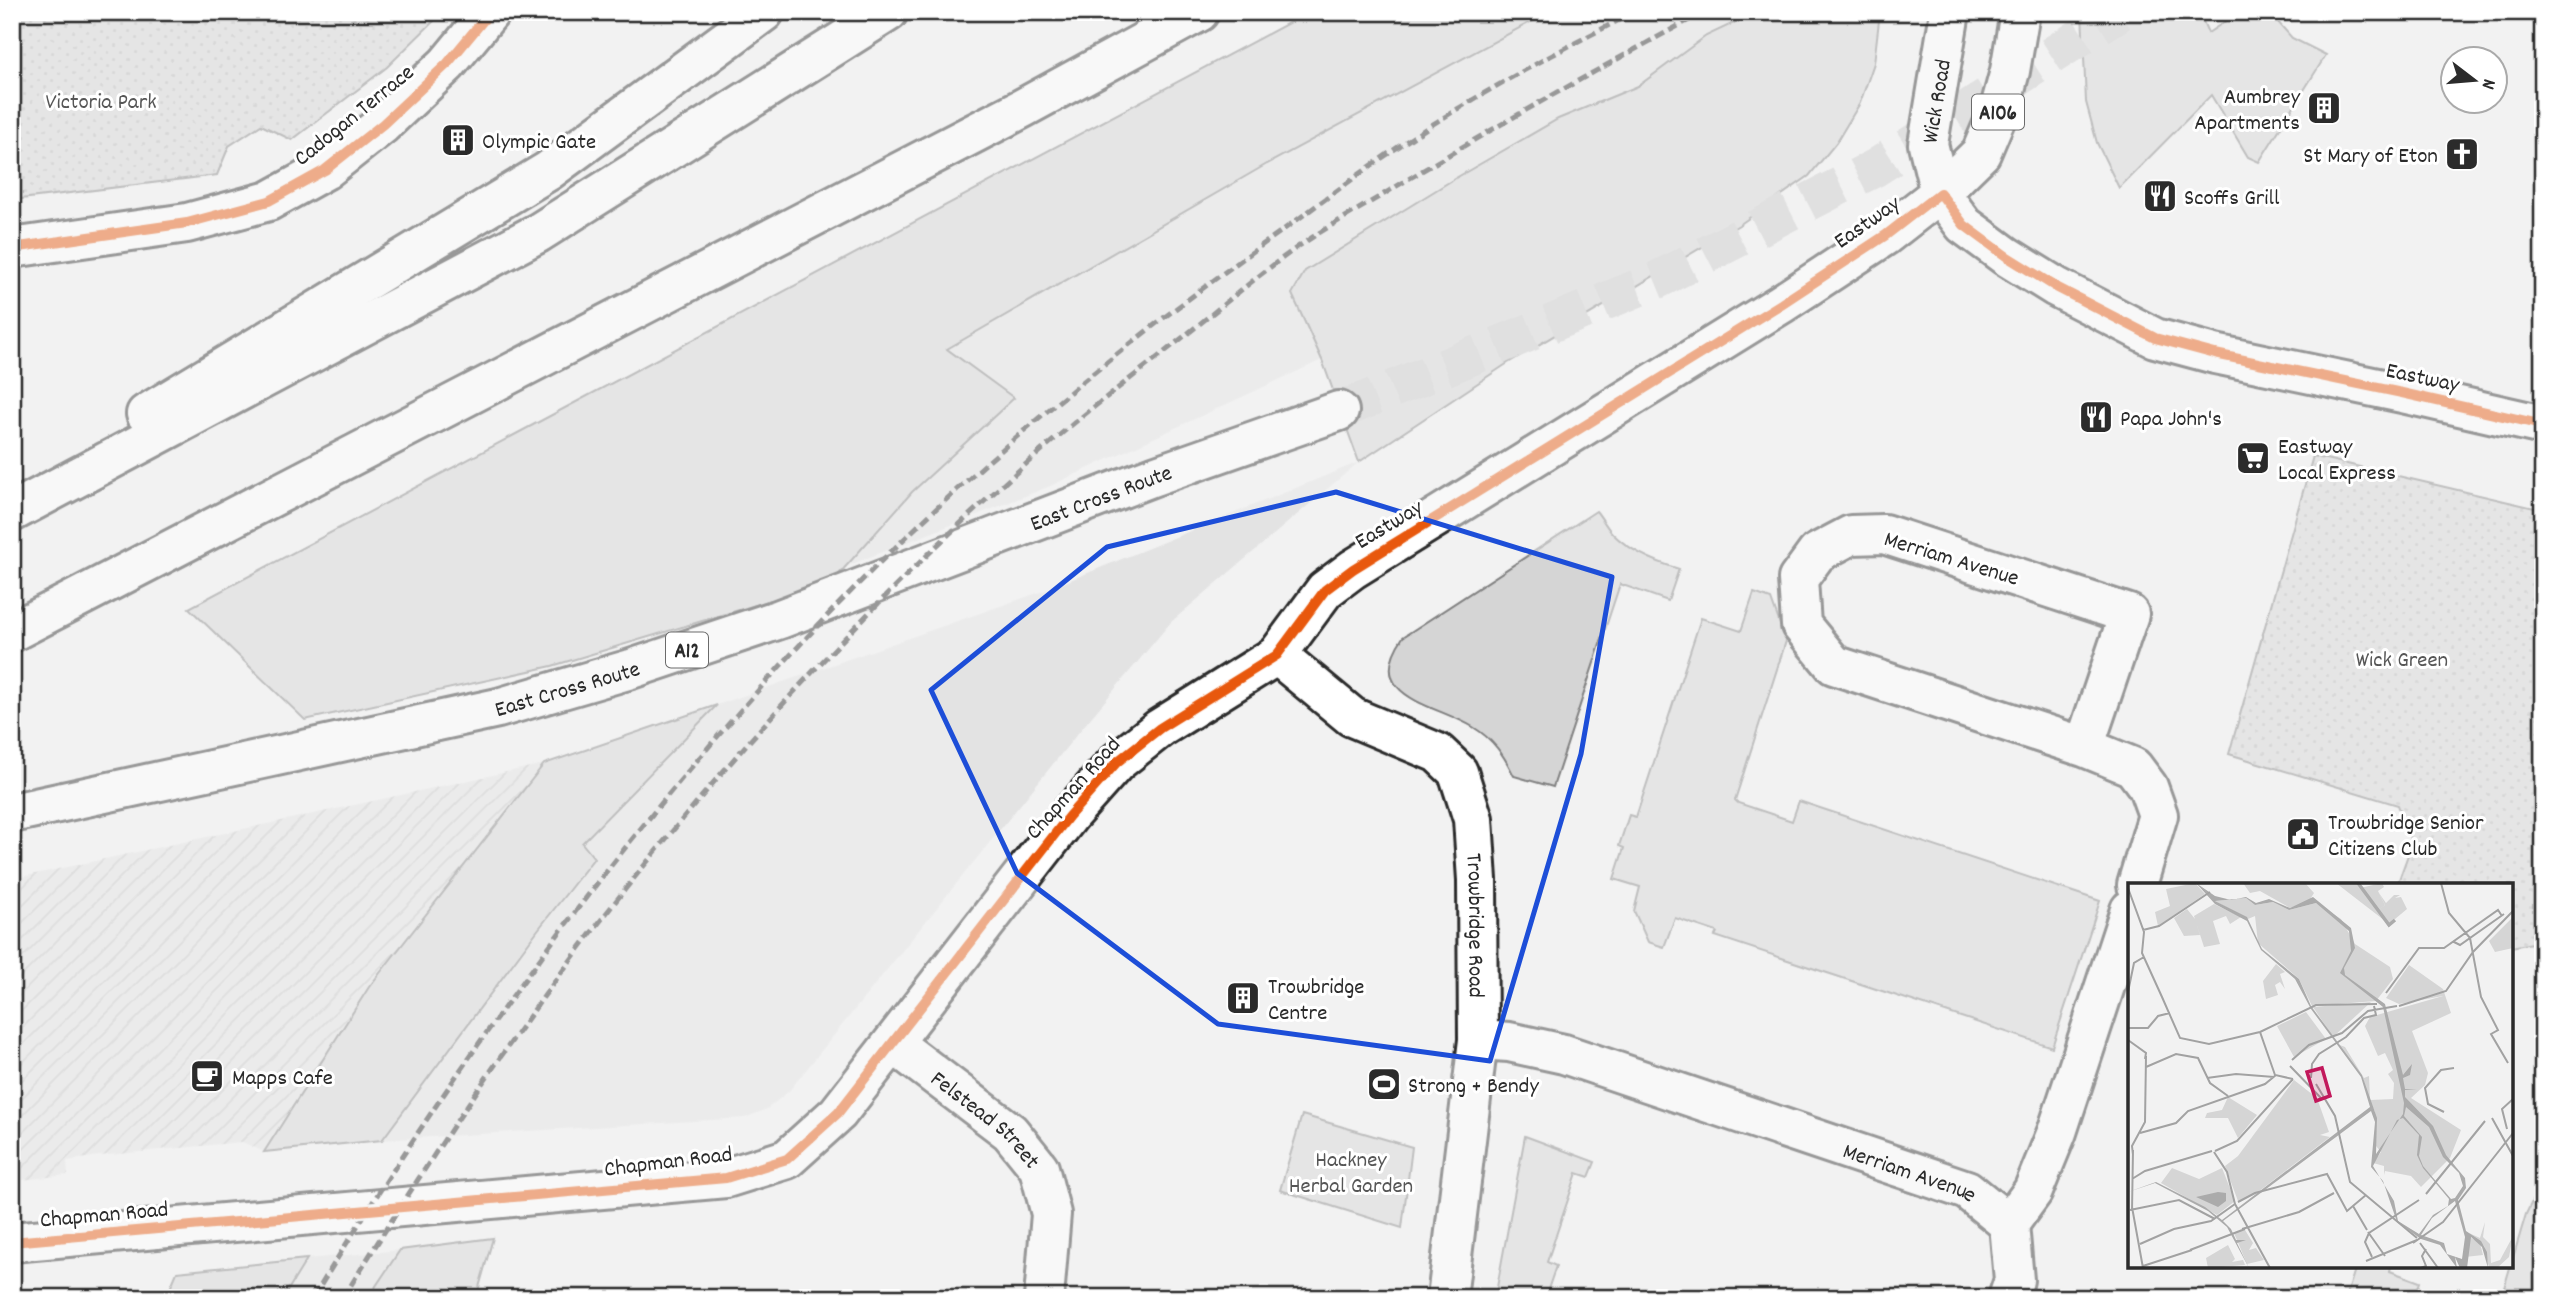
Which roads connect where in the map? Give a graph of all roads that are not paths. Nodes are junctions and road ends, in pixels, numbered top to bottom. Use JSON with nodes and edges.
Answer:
{"nodes":[{"id":1,"x":490,"y":12,"type":"edge"},
{"id":2,"x":764,"y":12,"type":"edge"},
{"id":3,"x":888,"y":12,"type":"edge"},
{"id":4,"x":1199,"y":12,"type":"edge"},
{"id":5,"x":1950,"y":12,"type":"edge"},
{"id":6,"x":2020,"y":12,"type":"edge"},
{"id":7,"x":1940,"y":193,"type":"junction"},
{"id":8,"x":12,"y":248,"type":"edge"},
{"id":9,"x":1339,"y":411,"type":"tunnel mouth"},
{"id":10,"x":2543,"y":425,"type":"edge"},
{"id":11,"x":12,"y":494,"type":"edge"},
{"id":12,"x":12,"y":512,"type":"edge"},
{"id":13,"x":12,"y":632,"type":"edge"},
{"id":14,"x":1277,"y":655,"type":"junction"},
{"id":15,"x":2084,"y":747,"type":"junction"},
{"id":16,"x":12,"y":813,"type":"edge"},
{"id":17,"x":2138,"y":883,"type":"edge"},
{"id":18,"x":2128,"y":916,"type":"edge"},
{"id":19,"x":1478,"y":1040,"type":"junction"},
{"id":20,"x":894,"y":1044,"type":"junction"},
{"id":21,"x":2008,"y":1224,"type":"junction"},
{"id":22,"x":12,"y":1242,"type":"edge"},
{"id":23,"x":1044,"y":1298,"type":"edge"},
{"id":24,"x":1447,"y":1298,"type":"edge"},
{"id":25,"x":2008,"y":1298,"type":"edge"}],
"edges":[{"from":1,"to":8,"type":"main road","name":"Cadogan Terrace"},
{"from":2,"to":11,"type":"main road"},
{"from":3,"to":12,"type":"main road"},
{"from":4,"to":13,"type":"main road"},
{"from":5,"to":7,"type":"main road","name":"Wick Road"},
{"from":6,"to":7,"type":"main road","name":"Wick Road","number":"A106"},
{"from":7,"to":10,"type":"main road","name":"Eastway"},
{"from":7,"to":14,"type":"main road","name":"Eastway"},
{"from":9,"to":16,"type":"main road","name":"East Cross Route","number":"A12"},
{"from":14,"to":19,"type":"main road","name":"Trowbridge Road"},
{"from":14,"to":20,"type":"main road","name":"Chapman Road"},
{"from":15,"to":15,"type":"main road","name":"Merriam Avenue"},
{"from":15,"to":17,"type":"main road","name":"Merriam Avenue"},
{"from":18,"to":21,"type":"main road"},
{"from":19,"to":21,"type":"main road","name":"Merriam Avenue"},
{"from":19,"to":24,"type":"main road","name":"Trowbridge Road"},
{"from":20,"to":22,"type":"main road","name":"Chapman Road"},
{"from":20,"to":23,"type":"main road","name":"Felstead Street"},
{"from":21,"to":25,"type":"main road"}]}
